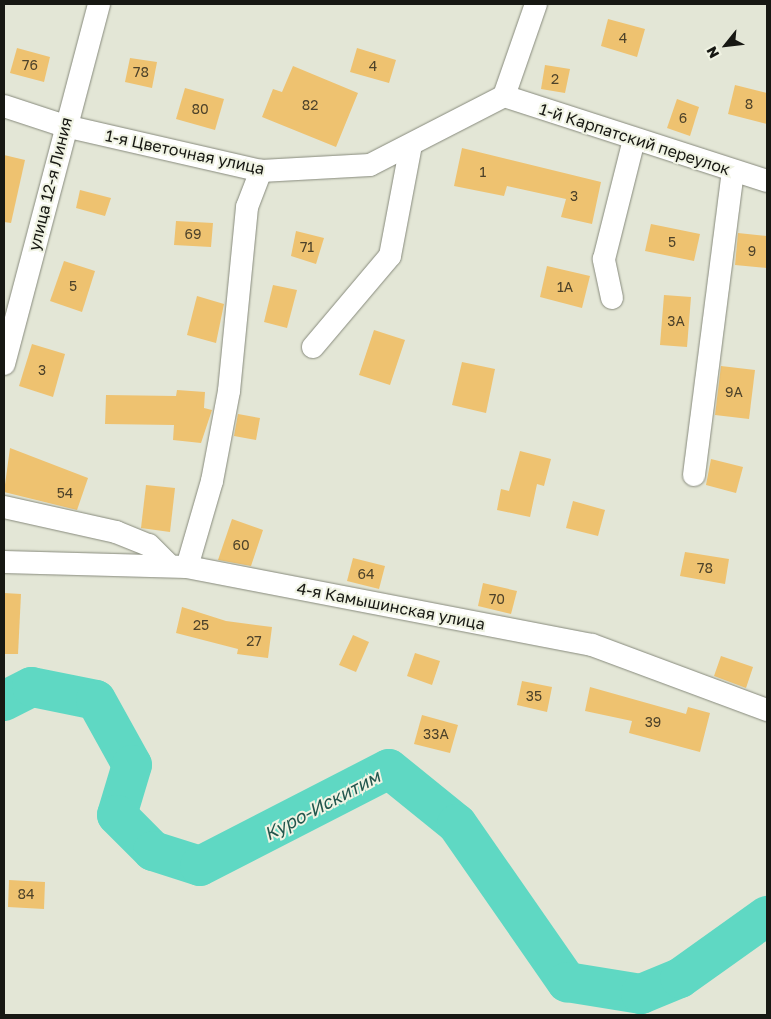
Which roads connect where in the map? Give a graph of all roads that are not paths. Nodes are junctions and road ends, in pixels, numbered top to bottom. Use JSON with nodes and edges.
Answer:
{"nodes":[{"id":1,"x":99,"y":4,"type":"edge"},
{"id":2,"x":536,"y":4,"type":"edge"},
{"id":3,"x":504,"y":96,"type":"junction"},
{"id":4,"x":4,"y":106,"type":"edge"},
{"id":5,"x":65,"y":126,"type":"junction"},
{"id":6,"x":634,"y":140,"type":"junction"},
{"id":7,"x":411,"y":145,"type":"junction"},
{"id":8,"x":261,"y":171,"type":"junction"},
{"id":9,"x":733,"y":172,"type":"junction"},
{"id":10,"x":767,"y":182,"type":"edge"},
{"id":11,"x":612,"y":298,"type":"dead end"},
{"id":12,"x":313,"y":347,"type":"dead end"},
{"id":13,"x":4,"y":364,"type":"edge"},
{"id":14,"x":694,"y":475,"type":"dead end"},
{"id":15,"x":4,"y":507,"type":"edge"},
{"id":16,"x":4,"y":562,"type":"edge"},
{"id":17,"x":178,"y":566,"type":"junction"},
{"id":18,"x":767,"y":710,"type":"edge"}],
"edges":[{"from":1,"to":5,"type":"lane","name":"улица 12-я Линия"},
{"from":2,"to":3,"type":"lane"},
{"from":3,"to":6,"type":"lane","name":"1-й Карпатский переулок"},
{"from":3,"to":7,"type":"lane","name":"1-я Цветочная улица"},
{"from":4,"to":5,"type":"lane","name":"1-я Цветочная улица"},
{"from":5,"to":8,"type":"lane","name":"1-я Цветочная улица"},
{"from":5,"to":13,"type":"lane","name":"улица 12-я Линия"},
{"from":6,"to":9,"type":"lane","name":"1-й Карпатский переулок"},
{"from":6,"to":11,"type":"lane"},
{"from":7,"to":8,"type":"lane","name":"1-я Цветочная улица"},
{"from":7,"to":12,"type":"lane"},
{"from":8,"to":17,"type":"lane"},
{"from":9,"to":10,"type":"lane","name":"1-й Карпатский переулок"},
{"from":9,"to":14,"type":"lane"},
{"from":15,"to":17,"type":"lane"},
{"from":16,"to":17,"type":"lane","name":"4-я Камышинская улица"},
{"from":17,"to":18,"type":"lane","name":"4-я Камышинская улица"}]}
